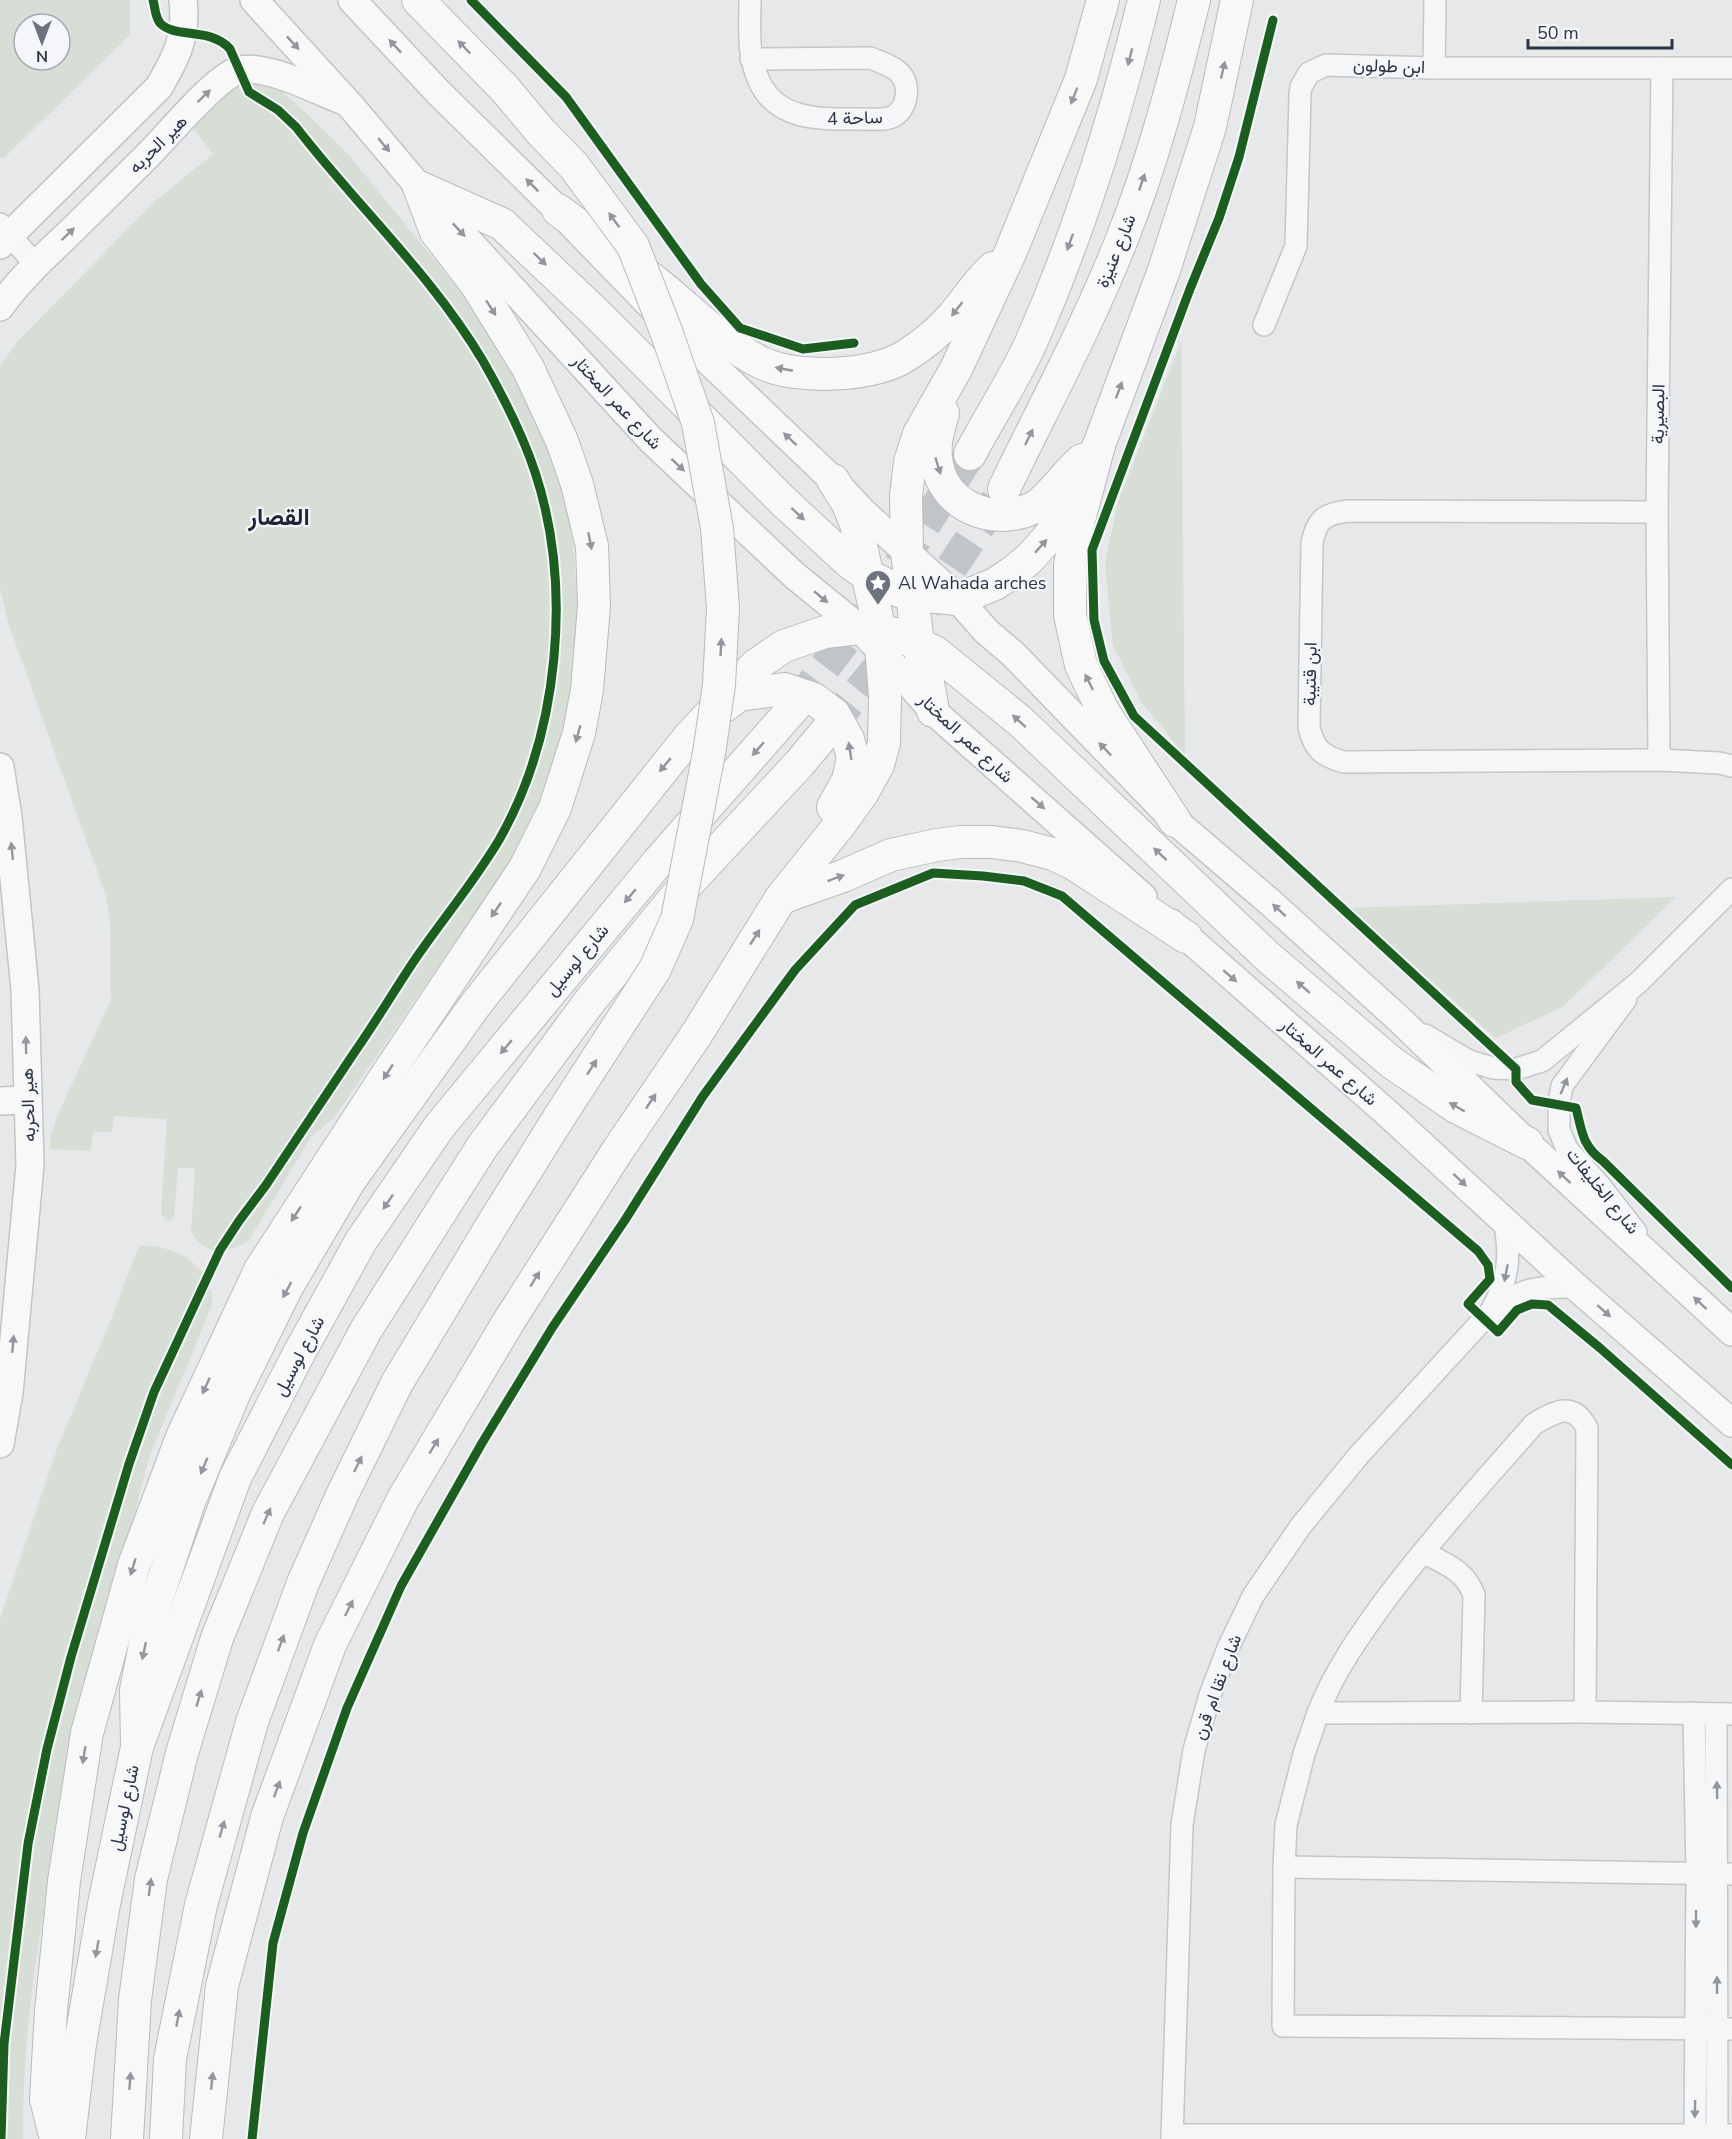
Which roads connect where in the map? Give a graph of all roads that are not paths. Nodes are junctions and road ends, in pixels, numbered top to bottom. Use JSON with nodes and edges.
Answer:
{"nodes":[{"id":1,"x":183,"y":0,"type":"edge"},
{"id":2,"x":254,"y":0,"type":"edge"},
{"id":3,"x":352,"y":0,"type":"edge"},
{"id":4,"x":418,"y":0,"type":"edge"},
{"id":5,"x":750,"y":0,"type":"edge"},
{"id":6,"x":1103,"y":0,"type":"edge"},
{"id":7,"x":1144,"y":0,"type":"edge"},
{"id":8,"x":1194,"y":0,"type":"edge"},
{"id":9,"x":1237,"y":0,"type":"edge"},
{"id":10,"x":1435,"y":0,"type":"edge"},
{"id":11,"x":751,"y":59,"type":"junction"},
{"id":12,"x":1434,"y":68,"type":"junction"},
{"id":13,"x":1662,"y":68,"type":"junction"},
{"id":14,"x":1732,"y":68,"type":"edge"},
{"id":15,"x":349,"y":104,"type":"junction"},
{"id":16,"x":120,"y":126,"type":"junction"},
{"id":17,"x":149,"y":153,"type":"junction"},
{"id":18,"x":419,"y":187,"type":"junction"},
{"id":19,"x":558,"y":210,"type":"junction"},
{"id":20,"x":3,"y":234,"type":"edge"},
{"id":21,"x":1011,"y":251,"type":"junction"},
{"id":22,"x":36,"y":265,"type":"junction"},
{"id":23,"x":0,"y":307,"type":"edge"},
{"id":24,"x":1264,"y":325,"type":"dead end"},
{"id":25,"x":956,"y":369,"type":"junction"},
{"id":26,"x":1099,"y":445,"type":"junction"},
{"id":27,"x":969,"y":454,"type":"tunnel mouth"},
{"id":28,"x":833,"y":480,"type":"junction"},
{"id":29,"x":1004,"y":489,"type":"tunnel mouth"},
{"id":30,"x":1658,"y":512,"type":"junction"},
{"id":31,"x":907,"y":552,"type":"junction"},
{"id":32,"x":869,"y":576,"type":"junction"},
{"id":33,"x":911,"y":593,"type":"junction"},
{"id":34,"x":958,"y":599,"type":"junction"},
{"id":35,"x":873,"y":636,"type":"junction"},
{"id":36,"x":918,"y":644,"type":"junction"},
{"id":37,"x":796,"y":705,"type":"tunnel mouth"},
{"id":38,"x":933,"y":711,"type":"junction"},
{"id":39,"x":704,"y":721,"type":"junction"},
{"id":40,"x":829,"y":728,"type":"tunnel mouth"},
{"id":41,"x":1659,"y":760,"type":"junction"},
{"id":42,"x":1732,"y":766,"type":"edge"},
{"id":43,"x":0,"y":767,"type":"edge"},
{"id":44,"x":1175,"y":821,"type":"junction"},
{"id":45,"x":808,"y":862,"type":"junction"},
{"id":46,"x":1732,"y":889,"type":"edge"},
{"id":47,"x":781,"y":898,"type":"junction"},
{"id":48,"x":1186,"y":937,"type":"junction"},
{"id":49,"x":1639,"y":981,"type":"junction"},
{"id":50,"x":1400,"y":1020,"type":"junction"},
{"id":51,"x":27,"y":1100,"type":"junction"},
{"id":52,"x":0,"y":1101,"type":"edge"},
{"id":53,"x":1527,"y":1143,"type":"junction"},
{"id":54,"x":1504,"y":1220,"type":"junction"},
{"id":55,"x":1668,"y":1274,"type":"junction"},
{"id":56,"x":1576,"y":1287,"type":"junction"},
{"id":57,"x":1483,"y":1320,"type":"junction"},
{"id":58,"x":1732,"y":1332,"type":"edge"},
{"id":59,"x":1732,"y":1423,"type":"edge"},
{"id":60,"x":0,"y":1444,"type":"edge"},
{"id":61,"x":1423,"y":1552,"type":"junction"},
{"id":62,"x":1585,"y":1712,"type":"junction"},
{"id":63,"x":1318,"y":1713,"type":"junction"},
{"id":64,"x":1471,"y":1713,"type":"junction"},
{"id":65,"x":1694,"y":1713,"type":"junction"},
{"id":66,"x":1724,"y":1714,"type":"edge"},
{"id":67,"x":137,"y":1747,"type":"junction"},
{"id":68,"x":1284,"y":1867,"type":"junction"},
{"id":69,"x":1697,"y":1874,"type":"junction"},
{"id":70,"x":1725,"y":1875,"type":"edge"},
{"id":71,"x":1696,"y":2029,"type":"junction"},
{"id":72,"x":1725,"y":2029,"type":"edge"},
{"id":73,"x":1725,"y":2135,"type":"edge"},
{"id":74,"x":1695,"y":2136,"type":"junction"},
{"id":75,"x":1172,"y":2137,"type":"edge"},
{"id":76,"x":56,"y":2139,"type":"edge"},
{"id":77,"x":69,"y":2139,"type":"edge"},
{"id":78,"x":127,"y":2139,"type":"edge"},
{"id":79,"x":166,"y":2139,"type":"edge"},
{"id":80,"x":206,"y":2139,"type":"edge"}],
"edges":[{"from":1,"to":16,"type":"main road"},
{"from":2,"to":15,"type":"main road","name":"شارع عمر المختار","one_way":true},
{"from":19,"to":3,"type":"main road","one_way":true},
{"from":79,"to":4,"type":"highway","one_way":true,"bridge":true},
{"from":5,"to":11,"type":"street","name":"ساحة 4"},
{"from":6,"to":21,"type":"highway","one_way":true},
{"from":7,"to":27,"type":"highway","one_way":true},
{"from":29,"to":8,"type":"highway","name":"شارع عنيزة","one_way":true},
{"from":26,"to":9,"type":"highway","one_way":true},
{"from":10,"to":12,"type":"street"},
{"from":11,"to":11,"type":"street","name":"ساحة 4"},
{"from":12,"to":13,"type":"street","name":"ابن طولون"},
{"from":12,"to":24,"type":"street","name":"ابن طولون"},
{"from":13,"to":14,"type":"street","name":"ابن طولون"},
{"from":13,"to":30,"type":"street","name":"البصيرية"},
{"from":17,"to":15,"type":"main road","name":"هير الحربه","one_way":true},
{"from":15,"to":18,"type":"main road","name":"شارع عمر المختار","one_way":true},
{"from":16,"to":17,"type":"main road"},
{"from":16,"to":20,"type":"main road"},
{"from":22,"to":17,"type":"main road","name":"هير الحربه","one_way":true},
{"from":18,"to":32,"type":"highway","one_way":true},
{"from":18,"to":35,"type":"main road","name":"شارع عمر المختار","one_way":true},
{"from":18,"to":76,"type":"highway","one_way":true},
{"from":21,"to":19,"type":"highway","one_way":true},
{"from":28,"to":19,"type":"main road","one_way":true},
{"from":20,"to":22,"type":"street"},
{"from":21,"to":25,"type":"highway"},
{"from":22,"to":23,"type":"main road","name":"هير الحربه"},
{"from":25,"to":26,"type":"highway","one_way":true},
{"from":25,"to":31,"type":"highway"},
{"from":34,"to":26,"type":"highway","one_way":true},
{"from":44,"to":26,"type":"highway","one_way":true},
{"from":28,"to":31,"type":"main road"},
{"from":28,"to":32,"type":"highway"},
{"from":30,"to":41,"type":"street","name":"البصيرية"},
{"from":30,"to":41,"type":"street","name":"ابن قتيبة"},
{"from":31,"to":33,"type":"highway"},
{"from":31,"to":34,"type":"main road"},
{"from":32,"to":33,"type":"highway"},
{"from":32,"to":35,"type":"highway"},
{"from":33,"to":34,"type":"highway"},
{"from":33,"to":36,"type":"highway"},
{"from":44,"to":34,"type":"main road","one_way":true},
{"from":35,"to":36,"type":"highway"},
{"from":35,"to":38,"type":"main road","name":"شارع عمر المختار"},
{"from":35,"to":39,"type":"highway"},
{"from":35,"to":45,"type":"highway"},
{"from":36,"to":38,"type":"highway"},
{"from":53,"to":36,"type":"highway","one_way":true},
{"from":37,"to":67,"type":"highway","name":"شارع لوسيل","one_way":true},
{"from":38,"to":48,"type":"main road","name":"شارع عمر المختار","one_way":true},
{"from":45,"to":39,"type":"highway","one_way":true},
{"from":39,"to":67,"type":"highway","one_way":true},
{"from":78,"to":40,"type":"highway","name":"شارع لوسيل","one_way":true},
{"from":41,"to":42,"type":"street","name":"ابن قتيبة"},
{"from":51,"to":43,"type":"main road","name":"هير الحربه","one_way":true},
{"from":50,"to":44,"type":"main road","one_way":true},
{"from":45,"to":47,"type":"highway"},
{"from":46,"to":49,"type":"street","name":"شارع الخليفات"},
{"from":47,"to":48,"type":"highway","one_way":true},
{"from":80,"to":47,"type":"highway","one_way":true},
{"from":48,"to":54,"type":"main road","name":"شارع عمر المختار","one_way":true},
{"from":49,"to":50,"type":"street","name":"شارع الخليفات"},
{"from":55,"to":49,"type":"street","name":"شارع الخليفات","one_way":true},
{"from":50,"to":53,"type":"main road"},
{"from":51,"to":52,"type":"main road"},
{"from":60,"to":51,"type":"main road","name":"هير الحربه","one_way":true},
{"from":55,"to":53,"type":"main road","one_way":true},
{"from":54,"to":56,"type":"main road","name":"شارع عمر المختار"},
{"from":54,"to":57,"type":"street","name":"شارع نقا ام قرن","one_way":true},
{"from":58,"to":55,"type":"main road","one_way":true},
{"from":56,"to":57,"type":"street","name":"شارع نقا ام قرن"},
{"from":56,"to":59,"type":"main road","name":"شارع عمر المختار","one_way":true},
{"from":57,"to":75,"type":"street","name":"شارع نقا ام قرن"},
{"from":61,"to":62,"type":"street"},
{"from":61,"to":63,"type":"street"},
{"from":61,"to":64,"type":"street"},
{"from":62,"to":64,"type":"street"},
{"from":62,"to":65,"type":"street"},
{"from":63,"to":64,"type":"street"},
{"from":63,"to":68,"type":"street"},
{"from":65,"to":66,"type":"street"},
{"from":65,"to":69,"type":"street"},
{"from":70,"to":66,"type":"street","one_way":true},
{"from":67,"to":77,"type":"highway","name":"شارع لوسيل","one_way":true},
{"from":68,"to":69,"type":"street"},
{"from":68,"to":71,"type":"street"},
{"from":69,"to":70,"type":"street"},
{"from":69,"to":71,"type":"street","one_way":true},
{"from":72,"to":70,"type":"street","one_way":true},
{"from":71,"to":72,"type":"street"},
{"from":71,"to":74,"type":"street","one_way":true},
{"from":72,"to":73,"type":"street"},
{"from":73,"to":74,"type":"street"},
{"from":74,"to":75,"type":"street"}]}
